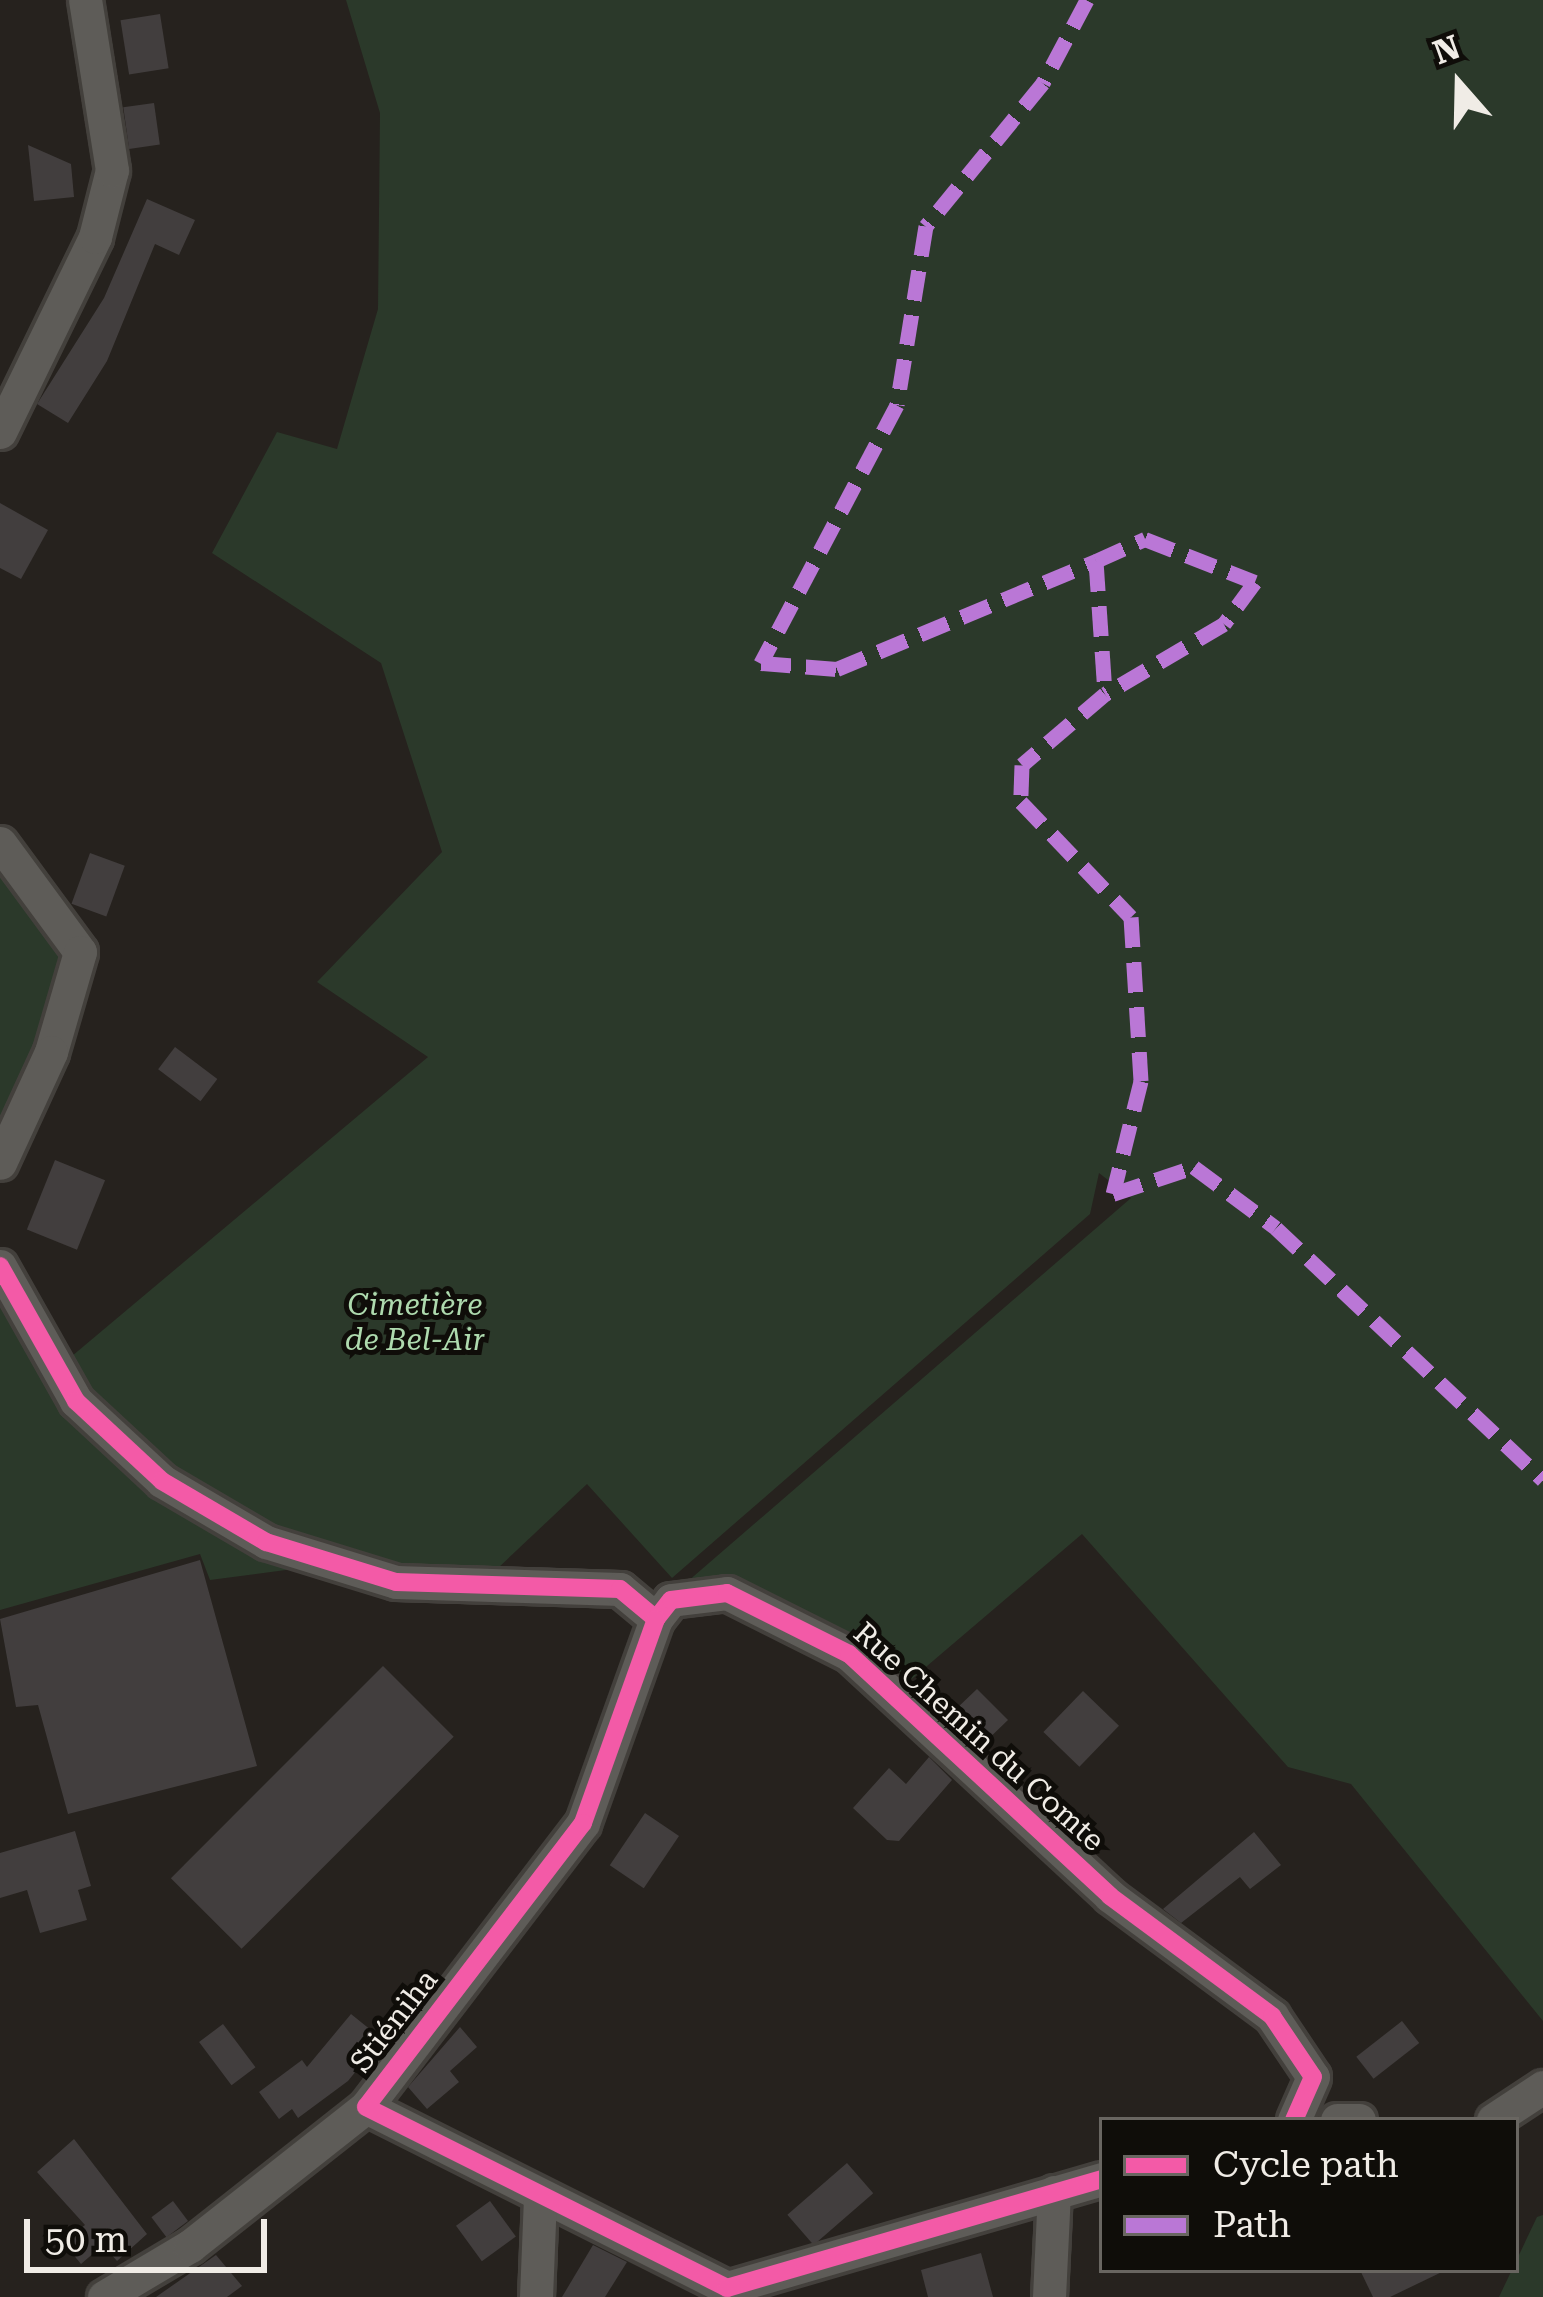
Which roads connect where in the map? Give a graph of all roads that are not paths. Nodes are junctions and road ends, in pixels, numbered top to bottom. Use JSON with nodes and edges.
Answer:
{"nodes":[{"id":1,"x":86,"y":0,"type":"edge"},
{"id":2,"x":0,"y":432,"type":"edge"},
{"id":3,"x":0,"y":843,"type":"edge"},
{"id":4,"x":0,"y":1163,"type":"edge"},
{"id":5,"x":0,"y":1266,"type":"edge"},
{"id":6,"x":656,"y":1619,"type":"junction"},
{"id":7,"x":1543,"y":2086,"type":"edge"},
{"id":8,"x":366,"y":2107,"type":"junction"},
{"id":9,"x":1295,"y":2117,"type":"edge"},
{"id":10,"x":1497,"y":2117,"type":"edge"},
{"id":11,"x":1099,"y":2180,"type":"edge"},
{"id":12,"x":1054,"y":2192,"type":"junction"},
{"id":13,"x":539,"y":2196,"type":"junction"},
{"id":14,"x":736,"y":2292,"type":"edge"},
{"id":15,"x":104,"y":2297,"type":"edge"},
{"id":16,"x":536,"y":2297,"type":"edge"},
{"id":17,"x":1049,"y":2297,"type":"edge"}],
"edges":[{"from":1,"to":2,"type":"street"},
{"from":3,"to":4,"type":"street"},
{"from":5,"to":6,"type":"street"},
{"from":6,"to":8,"type":"street","name":"Stiéniha"},
{"from":6,"to":9,"type":"street","name":"Rue Chemin du Comte"},
{"from":7,"to":10,"type":"street"},
{"from":8,"to":13,"type":"street","name":"Stiéniha"},
{"from":8,"to":15,"type":"street","name":"Stiéniha"},
{"from":11,"to":12,"type":"street","name":"Stiéniha"},
{"from":12,"to":14,"type":"street","name":"Stiéniha"},
{"from":12,"to":17,"type":"street"},
{"from":13,"to":14,"type":"street","name":"Stiéniha"},
{"from":13,"to":16,"type":"street"}]}
